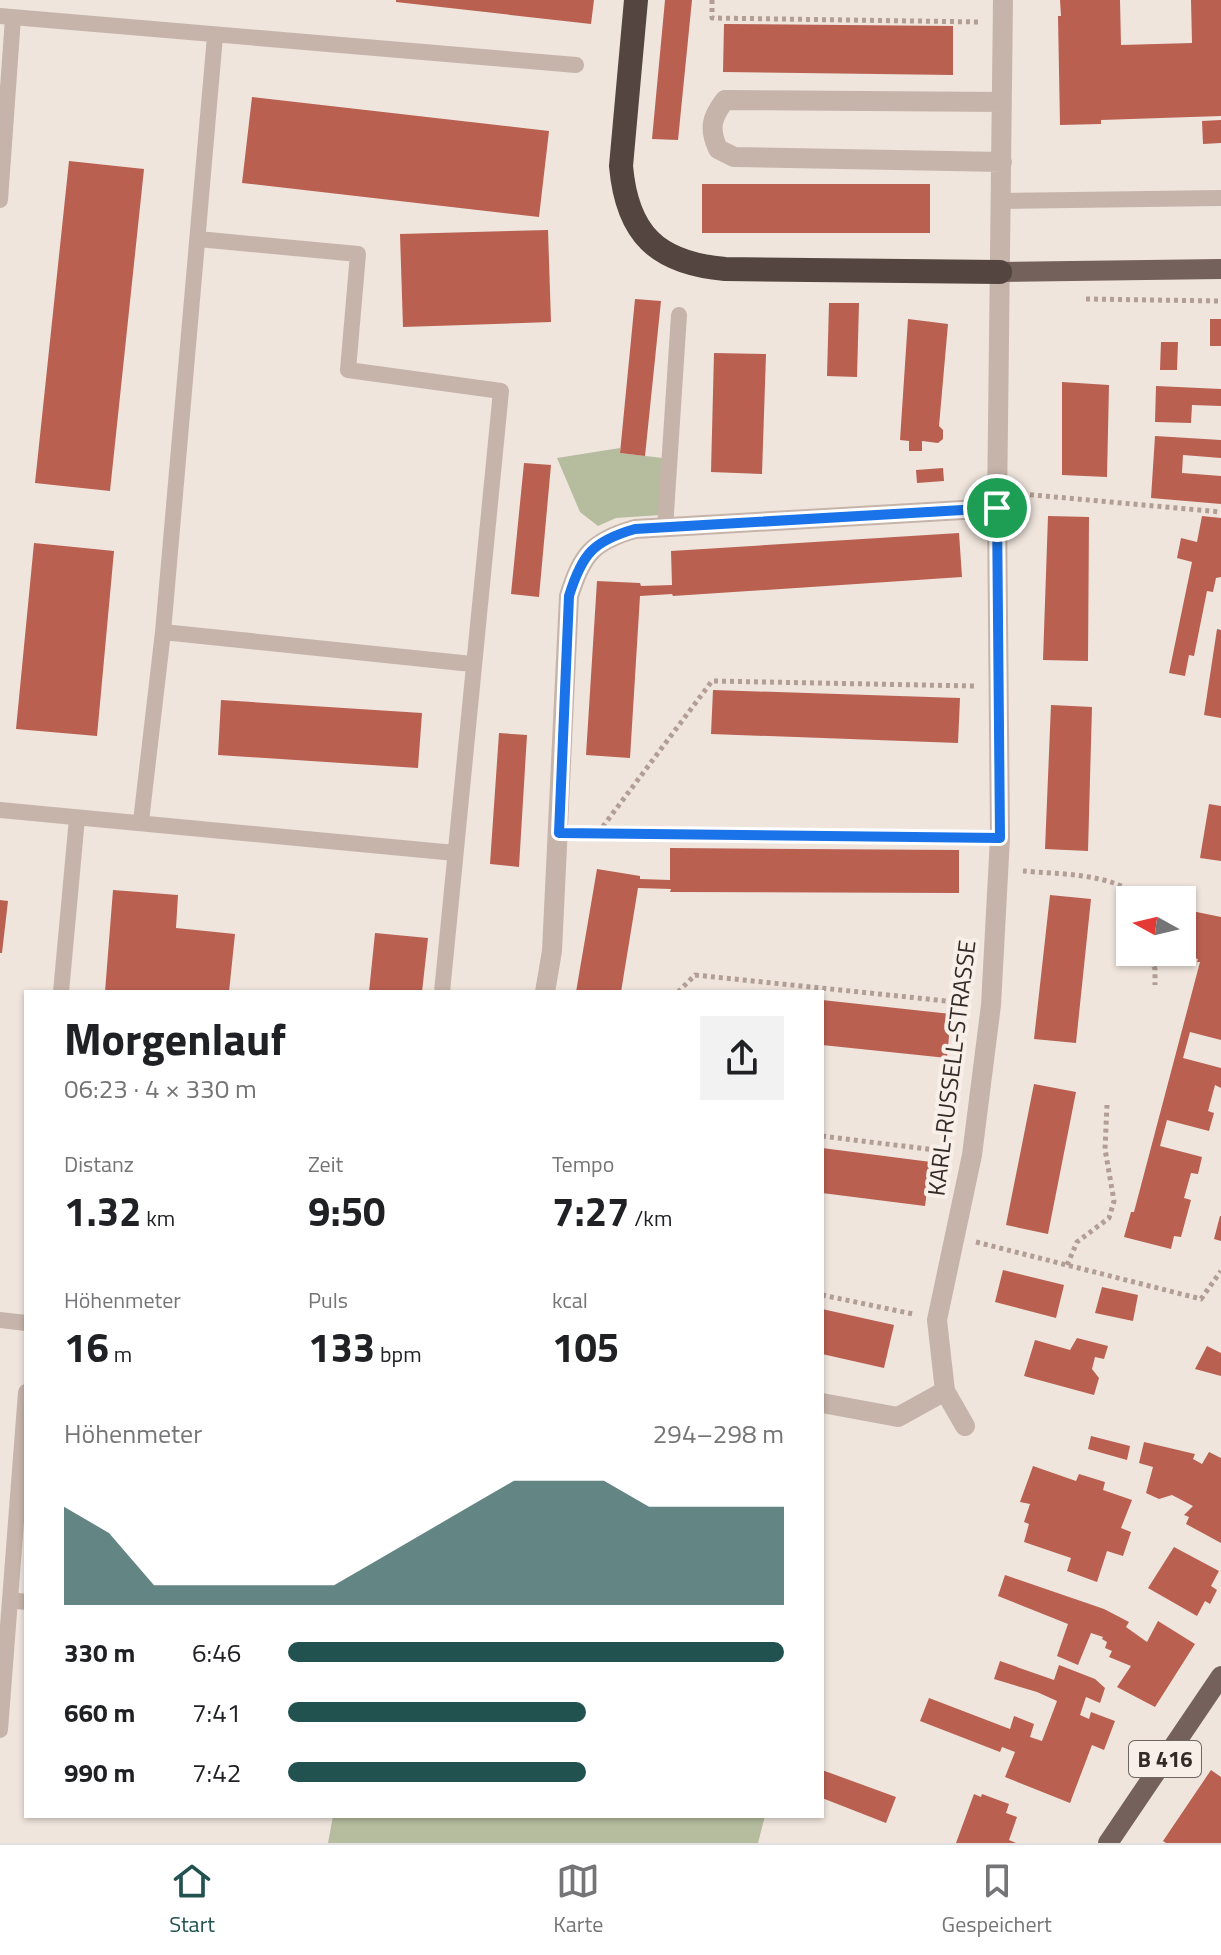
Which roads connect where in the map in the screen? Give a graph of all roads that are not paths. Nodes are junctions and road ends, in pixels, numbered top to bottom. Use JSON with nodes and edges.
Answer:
{"nodes":[{"id":1,"x":636,"y":0,"type":"edge"},
{"id":2,"x":1003,"y":0,"type":"edge"},
{"id":3,"x":6,"y":17,"type":"edge"},
{"id":4,"x":215,"y":36,"type":"junction"},
{"id":5,"x":576,"y":65,"type":"dead end"},
{"id":6,"x":1002,"y":102,"type":"junction"},
{"id":7,"x":1002,"y":162,"type":"junction"},
{"id":8,"x":1,"y":176,"type":"edge"},
{"id":9,"x":1221,"y":198,"type":"edge"},
{"id":10,"x":0,"y":200,"type":"edge"},
{"id":11,"x":1002,"y":201,"type":"junction"},
{"id":12,"x":198,"y":239,"type":"junction"},
{"id":13,"x":1221,"y":269,"type":"edge"},
{"id":14,"x":1000,"y":272,"type":"junction"},
{"id":15,"x":679,"y":315,"type":"dead end"},
{"id":16,"x":997,"y":500,"type":"junction"},
{"id":17,"x":665,"y":528,"type":"junction"},
{"id":18,"x":163,"y":632,"type":"junction"},
{"id":19,"x":472,"y":664,"type":"junction"},
{"id":20,"x":0,"y":810,"type":"edge"},
{"id":21,"x":77,"y":818,"type":"junction"},
{"id":22,"x":141,"y":821,"type":"junction"},
{"id":23,"x":455,"y":853,"type":"junction"},
{"id":24,"x":61,"y":990,"type":"edge"},
{"id":25,"x":442,"y":990,"type":"edge"},
{"id":26,"x":545,"y":990,"type":"edge"},
{"id":27,"x":0,"y":1320,"type":"edge"},
{"id":28,"x":24,"y":1323,"type":"edge"},
{"id":29,"x":945,"y":1391,"type":"junction"},
{"id":30,"x":824,"y":1403,"type":"edge"},
{"id":31,"x":24,"y":1407,"type":"edge"},
{"id":32,"x":965,"y":1426,"type":"dead end"},
{"id":33,"x":8,"y":1526,"type":"edge"},
{"id":34,"x":18,"y":1601,"type":"edge"},
{"id":35,"x":1221,"y":1676,"type":"edge"},
{"id":36,"x":0,"y":1730,"type":"edge"},
{"id":37,"x":1108,"y":1843,"type":"edge"}],
"edges":[{"from":1,"to":14,"type":"highway"},
{"from":2,"to":6,"type":"street","name":"KARL-RUSSELL-STRASSE"},
{"from":3,"to":4,"type":"lane"},
{"from":3,"to":8,"type":"lane"},
{"from":4,"to":5,"type":"lane"},
{"from":4,"to":12,"type":"lane"},
{"from":6,"to":7,"type":"street","name":"KARL-RUSSELL-STRASSE"},
{"from":6,"to":7,"type":"street"},
{"from":7,"to":11,"type":"street","name":"KARL-RUSSELL-STRASSE"},
{"from":8,"to":10,"type":"lane"},
{"from":9,"to":11,"type":"lane"},
{"from":11,"to":14,"type":"street","name":"KARL-RUSSELL-STRASSE"},
{"from":12,"to":18,"type":"lane"},
{"from":12,"to":19,"type":"lane"},
{"from":13,"to":14,"type":"main road"},
{"from":14,"to":16,"type":"street","name":"KARL-RUSSELL-STRASSE"},
{"from":15,"to":17,"type":"lane"},
{"from":16,"to":17,"type":"street"},
{"from":16,"to":29,"type":"street","name":"KARL-RUSSELL-STRASSE"},
{"from":17,"to":26,"type":"street"},
{"from":18,"to":19,"type":"lane"},
{"from":18,"to":22,"type":"lane"},
{"from":19,"to":23,"type":"lane"},
{"from":20,"to":21,"type":"lane"},
{"from":21,"to":22,"type":"lane"},
{"from":21,"to":24,"type":"lane"},
{"from":22,"to":23,"type":"lane"},
{"from":23,"to":25,"type":"lane"},
{"from":27,"to":28,"type":"lane"},
{"from":29,"to":30,"type":"street"},
{"from":29,"to":32,"type":"street","name":"KARL-RUSSELL-STRASSE"},
{"from":31,"to":33,"type":"lane"},
{"from":33,"to":34,"type":"lane"},
{"from":34,"to":36,"type":"lane"},
{"from":35,"to":37,"type":"main road","number":"B 416"}]}
